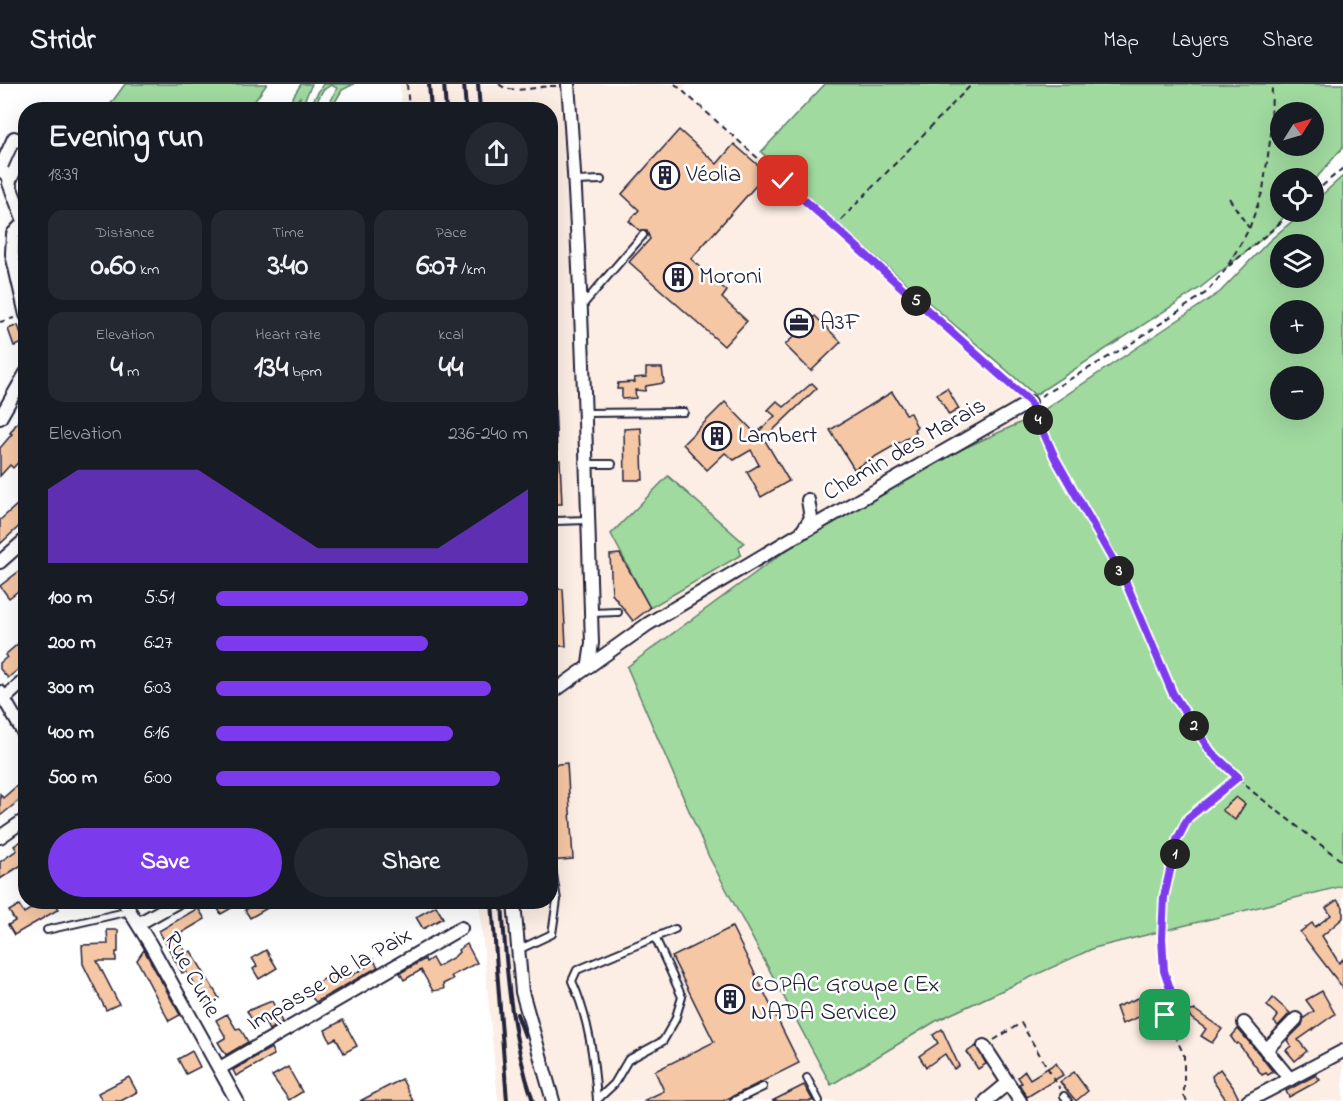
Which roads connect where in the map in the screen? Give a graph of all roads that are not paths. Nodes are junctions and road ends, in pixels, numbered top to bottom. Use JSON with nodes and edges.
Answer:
{"nodes":[{"id":1,"x":568,"y":86,"type":"edge"},
{"id":2,"x":18,"y":162,"type":"edge"},
{"id":3,"x":601,"y":180,"type":"dead end"},
{"id":4,"x":575,"y":181,"type":"junction"},
{"id":5,"x":18,"y":205,"type":"edge"},
{"id":6,"x":18,"y":229,"type":"edge"},
{"id":7,"x":644,"y":235,"type":"dead end"},
{"id":8,"x":18,"y":282,"type":"edge"},
{"id":9,"x":581,"y":307,"type":"junction"},
{"id":10,"x":18,"y":387,"type":"edge"},
{"id":11,"x":1030,"y":402,"type":"road end"},
{"id":12,"x":684,"y":412,"type":"dead end"},
{"id":13,"x":584,"y":413,"type":"junction"},
{"id":14,"x":0,"y":418,"type":"edge"},
{"id":15,"x":586,"y":464,"type":"junction"},
{"id":16,"x":612,"y":464,"type":"dead end"},
{"id":17,"x":808,"y":500,"type":"dead end"},
{"id":18,"x":588,"y":519,"type":"junction"},
{"id":19,"x":558,"y":521,"type":"edge"},
{"id":20,"x":801,"y":533,"type":"junction"},
{"id":21,"x":18,"y":546,"type":"edge"},
{"id":22,"x":0,"y":562,"type":"edge"},
{"id":23,"x":618,"y":612,"type":"dead end"},
{"id":24,"x":591,"y":613,"type":"junction"},
{"id":25,"x":589,"y":664,"type":"junction"},
{"id":26,"x":18,"y":684,"type":"edge"},
{"id":27,"x":558,"y":688,"type":"edge"},
{"id":28,"x":2,"y":695,"type":"edge"},
{"id":29,"x":18,"y":723,"type":"edge"},
{"id":30,"x":18,"y":825,"type":"edge"},
{"id":31,"x":0,"y":837,"type":"edge"},
{"id":32,"x":117,"y":909,"type":"edge"},
{"id":33,"x":129,"y":909,"type":"edge"},
{"id":34,"x":165,"y":909,"type":"edge"},
{"id":35,"x":515,"y":909,"type":"edge"},
{"id":36,"x":556,"y":909,"type":"edge"},
{"id":37,"x":138,"y":924,"type":"junction"},
{"id":38,"x":461,"y":928,"type":"dead end"},
{"id":39,"x":675,"y":929,"type":"dead end"},
{"id":40,"x":47,"y":930,"type":"dead end"},
{"id":41,"x":655,"y":937,"type":"junction"},
{"id":42,"x":518,"y":950,"type":"junction"},
{"id":43,"x":1296,"y":1020,"type":"dead end"},
{"id":44,"x":1245,"y":1023,"type":"dead end"},
{"id":45,"x":984,"y":1046,"type":"road end"},
{"id":46,"x":1266,"y":1050,"type":"junction"},
{"id":47,"x":1343,"y":1051,"type":"edge"},
{"id":48,"x":220,"y":1068,"type":"junction"},
{"id":49,"x":807,"y":1078,"type":"dead end"},
{"id":50,"x":1290,"y":1079,"type":"junction"},
{"id":51,"x":1008,"y":1083,"type":"junction"},
{"id":52,"x":763,"y":1086,"type":"dead end"},
{"id":53,"x":1272,"y":1096,"type":"edge"},
{"id":54,"x":237,"y":1101,"type":"edge"},
{"id":55,"x":553,"y":1101,"type":"edge"},
{"id":56,"x":597,"y":1101,"type":"edge"},
{"id":57,"x":734,"y":1101,"type":"edge"},
{"id":58,"x":819,"y":1101,"type":"edge"},
{"id":59,"x":986,"y":1101,"type":"edge"},
{"id":60,"x":1020,"y":1101,"type":"edge"},
{"id":61,"x":1248,"y":1101,"type":"edge"}],
"edges":[{"from":1,"to":4,"type":"street"},
{"from":2,"to":5,"type":"street"},
{"from":3,"to":4,"type":"lane"},
{"from":4,"to":9,"type":"street"},
{"from":6,"to":8,"type":"street"},
{"from":7,"to":9,"type":"lane"},
{"from":9,"to":13,"type":"street"},
{"from":10,"to":14,"type":"street"},
{"from":11,"to":20,"type":"street","name":"Chemin des Marais"},
{"from":12,"to":13,"type":"lane"},
{"from":13,"to":15,"type":"street"},
{"from":15,"to":16,"type":"lane"},
{"from":15,"to":18,"type":"street"},
{"from":17,"to":20,"type":"street"},
{"from":18,"to":19,"type":"lane"},
{"from":18,"to":24,"type":"street"},
{"from":20,"to":25,"type":"street","name":"Chemin des Marais"},
{"from":21,"to":22,"type":"street"},
{"from":23,"to":24,"type":"lane"},
{"from":24,"to":25,"type":"street"},
{"from":25,"to":27,"type":"street","name":"Chemin des Marais"},
{"from":26,"to":28,"type":"street"},
{"from":28,"to":29,"type":"street"},
{"from":30,"to":31,"type":"street"},
{"from":32,"to":40,"type":"lane"},
{"from":33,"to":37,"type":"street","name":"Rue Curie"},
{"from":34,"to":37,"type":"street"},
{"from":35,"to":42,"type":"street"},
{"from":36,"to":42,"type":"lane"},
{"from":37,"to":48,"type":"street","name":"Rue Curie"},
{"from":38,"to":48,"type":"street","name":"Impasse de la Paix"},
{"from":39,"to":41,"type":"lane"},
{"from":41,"to":56,"type":"lane"},
{"from":41,"to":56,"type":"lane"},
{"from":42,"to":55,"type":"street"},
{"from":43,"to":46,"type":"street"},
{"from":44,"to":46,"type":"street"},
{"from":45,"to":51,"type":"street"},
{"from":46,"to":50,"type":"street"},
{"from":47,"to":50,"type":"street"},
{"from":48,"to":54,"type":"street","name":"Rue Curie"},
{"from":49,"to":58,"type":"lane"},
{"from":50,"to":53,"type":"street"},
{"from":51,"to":59,"type":"street"},
{"from":51,"to":60,"type":"street"},
{"from":52,"to":57,"type":"lane"},
{"from":53,"to":61,"type":"street"}]}
